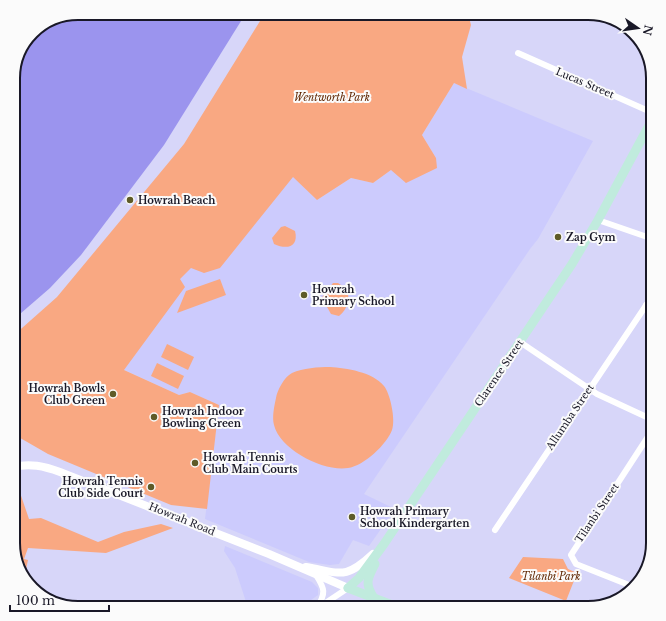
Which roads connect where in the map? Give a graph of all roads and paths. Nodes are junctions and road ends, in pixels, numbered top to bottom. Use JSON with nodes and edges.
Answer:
{"nodes":[{"id":1,"x":518,"y":54,"type":"dead end"},
{"id":2,"x":646,"y":110,"type":"edge"},
{"id":3,"x":646,"y":131,"type":"edge"},
{"id":4,"x":598,"y":220,"type":"junction"},
{"id":5,"x":646,"y":237,"type":"edge"},
{"id":6,"x":646,"y":304,"type":"edge"},
{"id":7,"x":520,"y":342,"type":"junction"},
{"id":8,"x":589,"y":389,"type":"junction"},
{"id":9,"x":646,"y":417,"type":"edge"},
{"id":10,"x":646,"y":440,"type":"edge"},
{"id":11,"x":20,"y":466,"type":"edge"},
{"id":12,"x":495,"y":530,"type":"dead end"},
{"id":13,"x":384,"y":544,"type":"junction"},
{"id":14,"x":297,"y":566,"type":"junction"},
{"id":15,"x":316,"y":575,"type":"junction"},
{"id":16,"x":627,"y":585,"type":"edge"},
{"id":17,"x":348,"y":588,"type":"junction"},
{"id":18,"x":374,"y":598,"type":"junction"},
{"id":19,"x":320,"y":601,"type":"edge"},
{"id":20,"x":328,"y":601,"type":"edge"},
{"id":21,"x":382,"y":601,"type":"edge"}],
"edges":[{"from":1,"to":2,"type":"street","name":"Lucas Street"},
{"from":3,"to":4,"type":"main road","name":"Clarence Street"},
{"from":4,"to":5,"type":"street"},
{"from":4,"to":7,"type":"main road","name":"Clarence Street"},
{"from":6,"to":8,"type":"street","name":"Allumba Street"},
{"from":7,"to":8,"type":"street"},
{"from":7,"to":13,"type":"main road","name":"Clarence Street"},
{"from":8,"to":9,"type":"street"},
{"from":8,"to":12,"type":"street","name":"Allumba Street"},
{"from":10,"to":16,"type":"street","name":"Tilanbi Street"},
{"from":11,"to":14,"type":"street","name":"Howrah Road"},
{"from":13,"to":14,"type":"street"},
{"from":13,"to":17,"type":"main road","name":"Clarence Street"},
{"from":13,"to":18,"type":"main road"},
{"from":14,"to":15,"type":"street","name":"Howrah Road"},
{"from":15,"to":17,"type":"street","name":"Howrah Road"},
{"from":15,"to":19,"type":"street"},
{"from":17,"to":18,"type":"main road"},
{"from":17,"to":20,"type":"street","name":"Clarence Street"},
{"from":18,"to":21,"type":"main road"}]}
